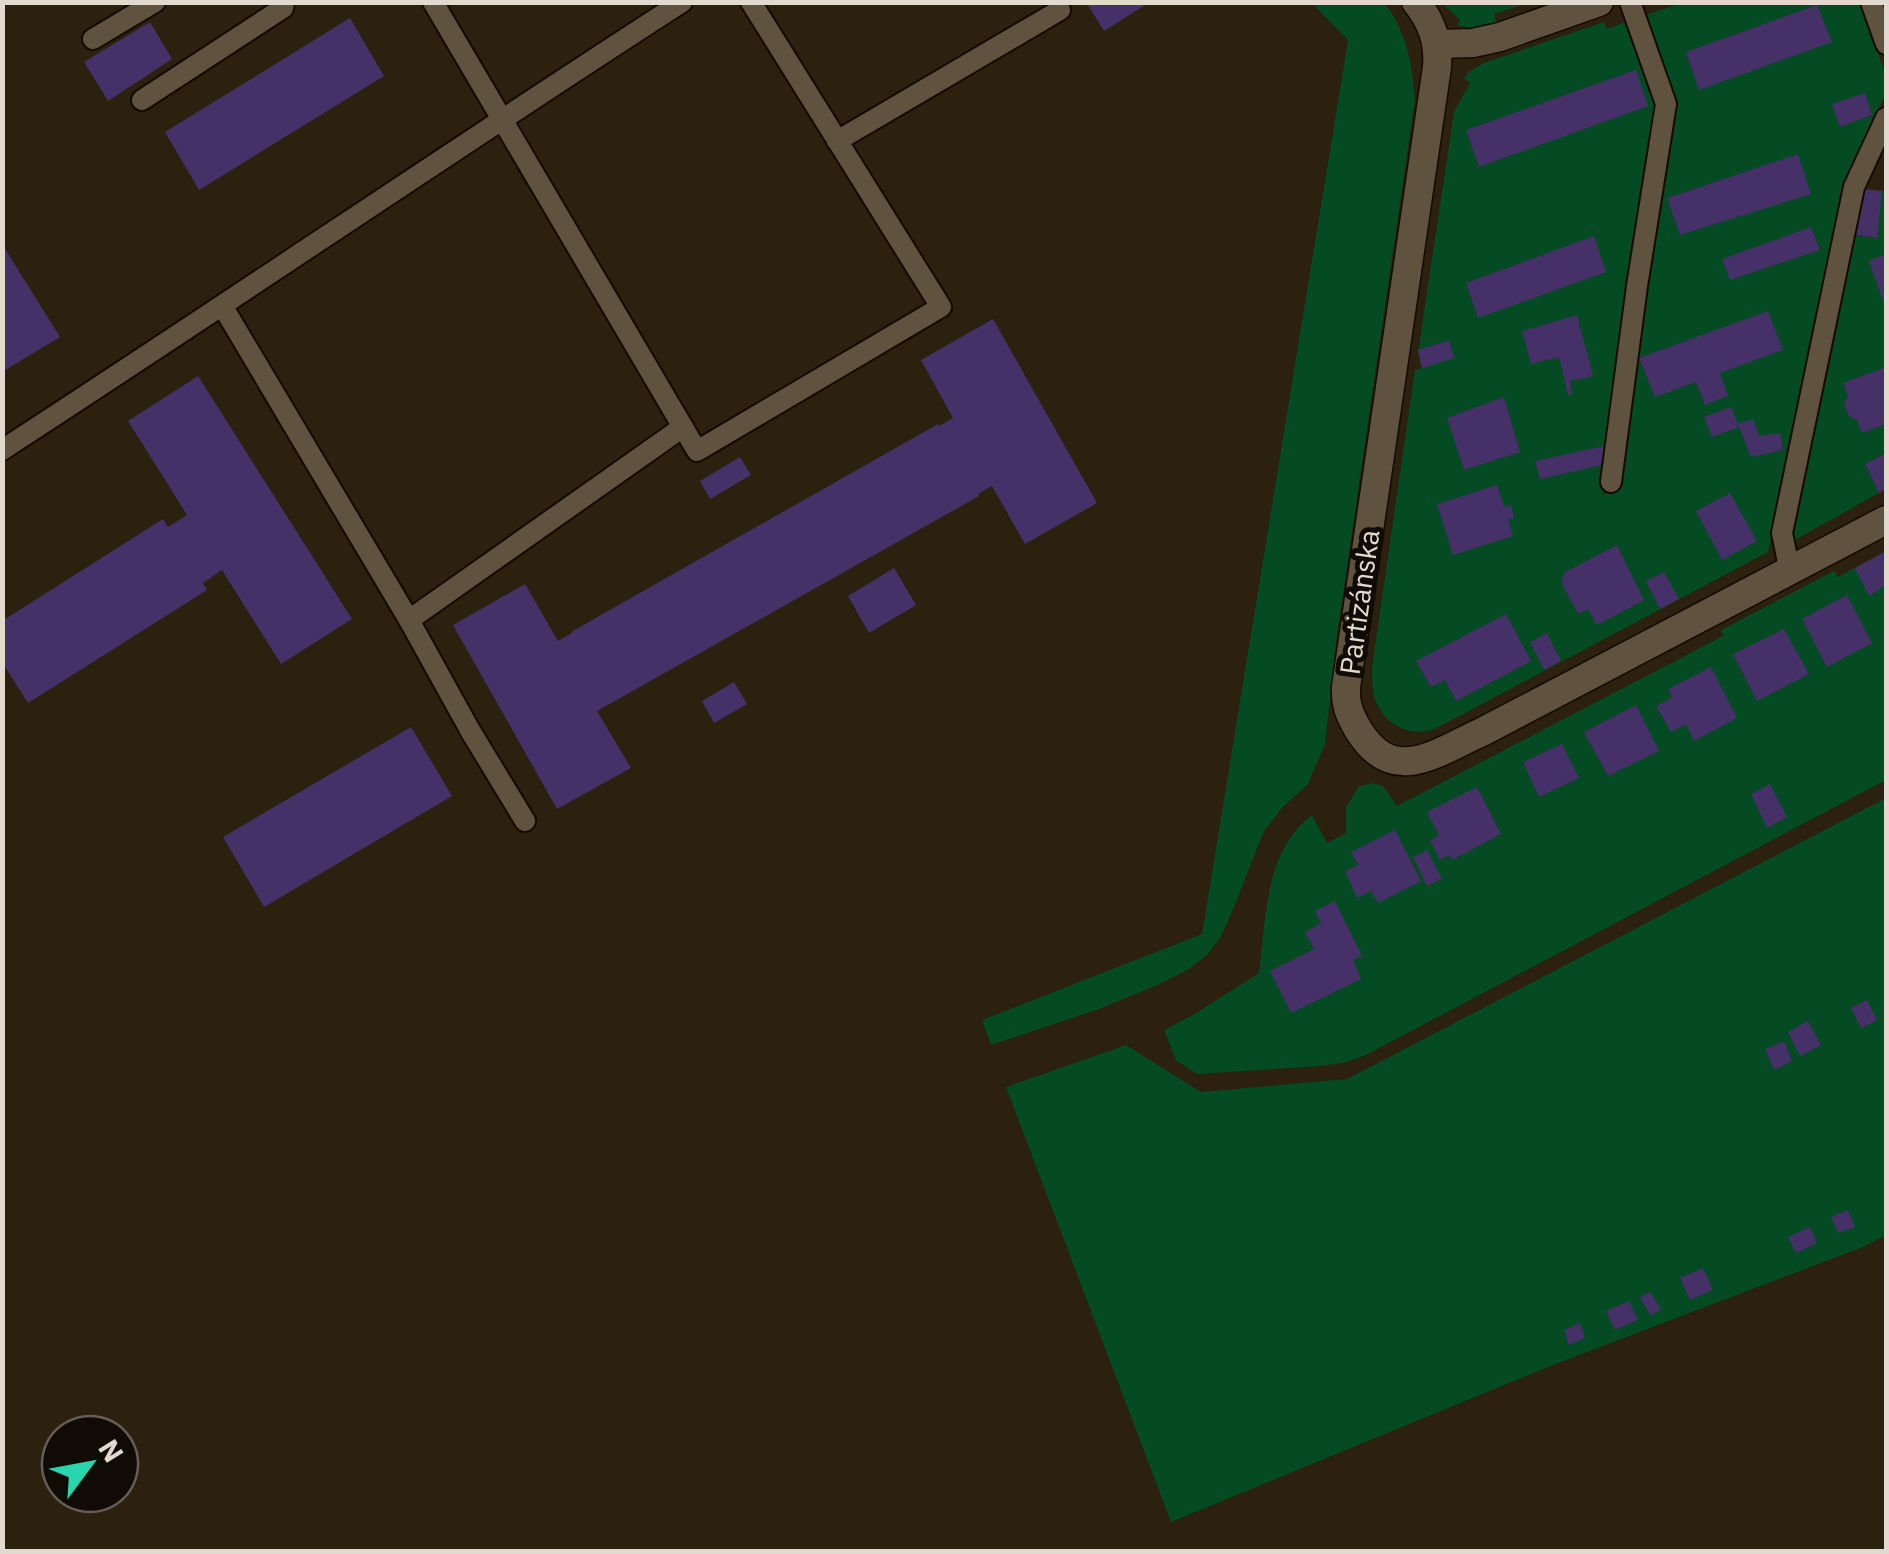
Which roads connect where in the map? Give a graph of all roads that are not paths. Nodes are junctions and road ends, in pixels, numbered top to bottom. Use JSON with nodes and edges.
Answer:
{"nodes":[{"id":1,"x":155,"y":2,"type":"edge"},
{"id":2,"x":284,"y":2,"type":"edge"},
{"id":3,"x":433,"y":2,"type":"edge"},
{"id":4,"x":682,"y":2,"type":"edge"},
{"id":5,"x":750,"y":2,"type":"edge"},
{"id":6,"x":1416,"y":2,"type":"edge"},
{"id":7,"x":1599,"y":2,"type":"edge"},
{"id":8,"x":1630,"y":2,"type":"edge"},
{"id":9,"x":1871,"y":2,"type":"edge"},
{"id":10,"x":1060,"y":10,"type":"dead end"},
{"id":11,"x":93,"y":39,"type":"dead end"},
{"id":12,"x":1438,"y":44,"type":"junction"},
{"id":13,"x":1886,"y":44,"type":"edge"},
{"id":14,"x":142,"y":100,"type":"dead end"},
{"id":15,"x":501,"y":118,"type":"junction"},
{"id":16,"x":1886,"y":118,"type":"edge"},
{"id":17,"x":837,"y":142,"type":"junction"},
{"id":18,"x":223,"y":307,"type":"junction"},
{"id":19,"x":684,"y":428,"type":"junction"},
{"id":20,"x":2,"y":450,"type":"edge"},
{"id":21,"x":1611,"y":482,"type":"dead end"},
{"id":22,"x":1886,"y":520,"type":"edge"},
{"id":23,"x":1790,"y":572,"type":"junction"},
{"id":24,"x":408,"y":620,"type":"junction"},
{"id":25,"x":525,"y":822,"type":"dead end"}],
"edges":[{"from":1,"to":11,"type":"lane"},
{"from":2,"to":14,"type":"lane"},
{"from":3,"to":15,"type":"lane"},
{"from":4,"to":15,"type":"lane"},
{"from":5,"to":17,"type":"lane"},
{"from":6,"to":12,"type":"street"},
{"from":7,"to":12,"type":"street"},
{"from":8,"to":21,"type":"lane"},
{"from":9,"to":13,"type":"lane"},
{"from":10,"to":17,"type":"lane"},
{"from":12,"to":23,"type":"street","name":"Partizánska"},
{"from":15,"to":18,"type":"lane"},
{"from":15,"to":19,"type":"lane"},
{"from":16,"to":23,"type":"lane"},
{"from":17,"to":19,"type":"lane"},
{"from":18,"to":20,"type":"lane"},
{"from":18,"to":24,"type":"lane"},
{"from":19,"to":24,"type":"lane"},
{"from":22,"to":23,"type":"street","name":"Partizánska"},
{"from":24,"to":25,"type":"lane"}]}
